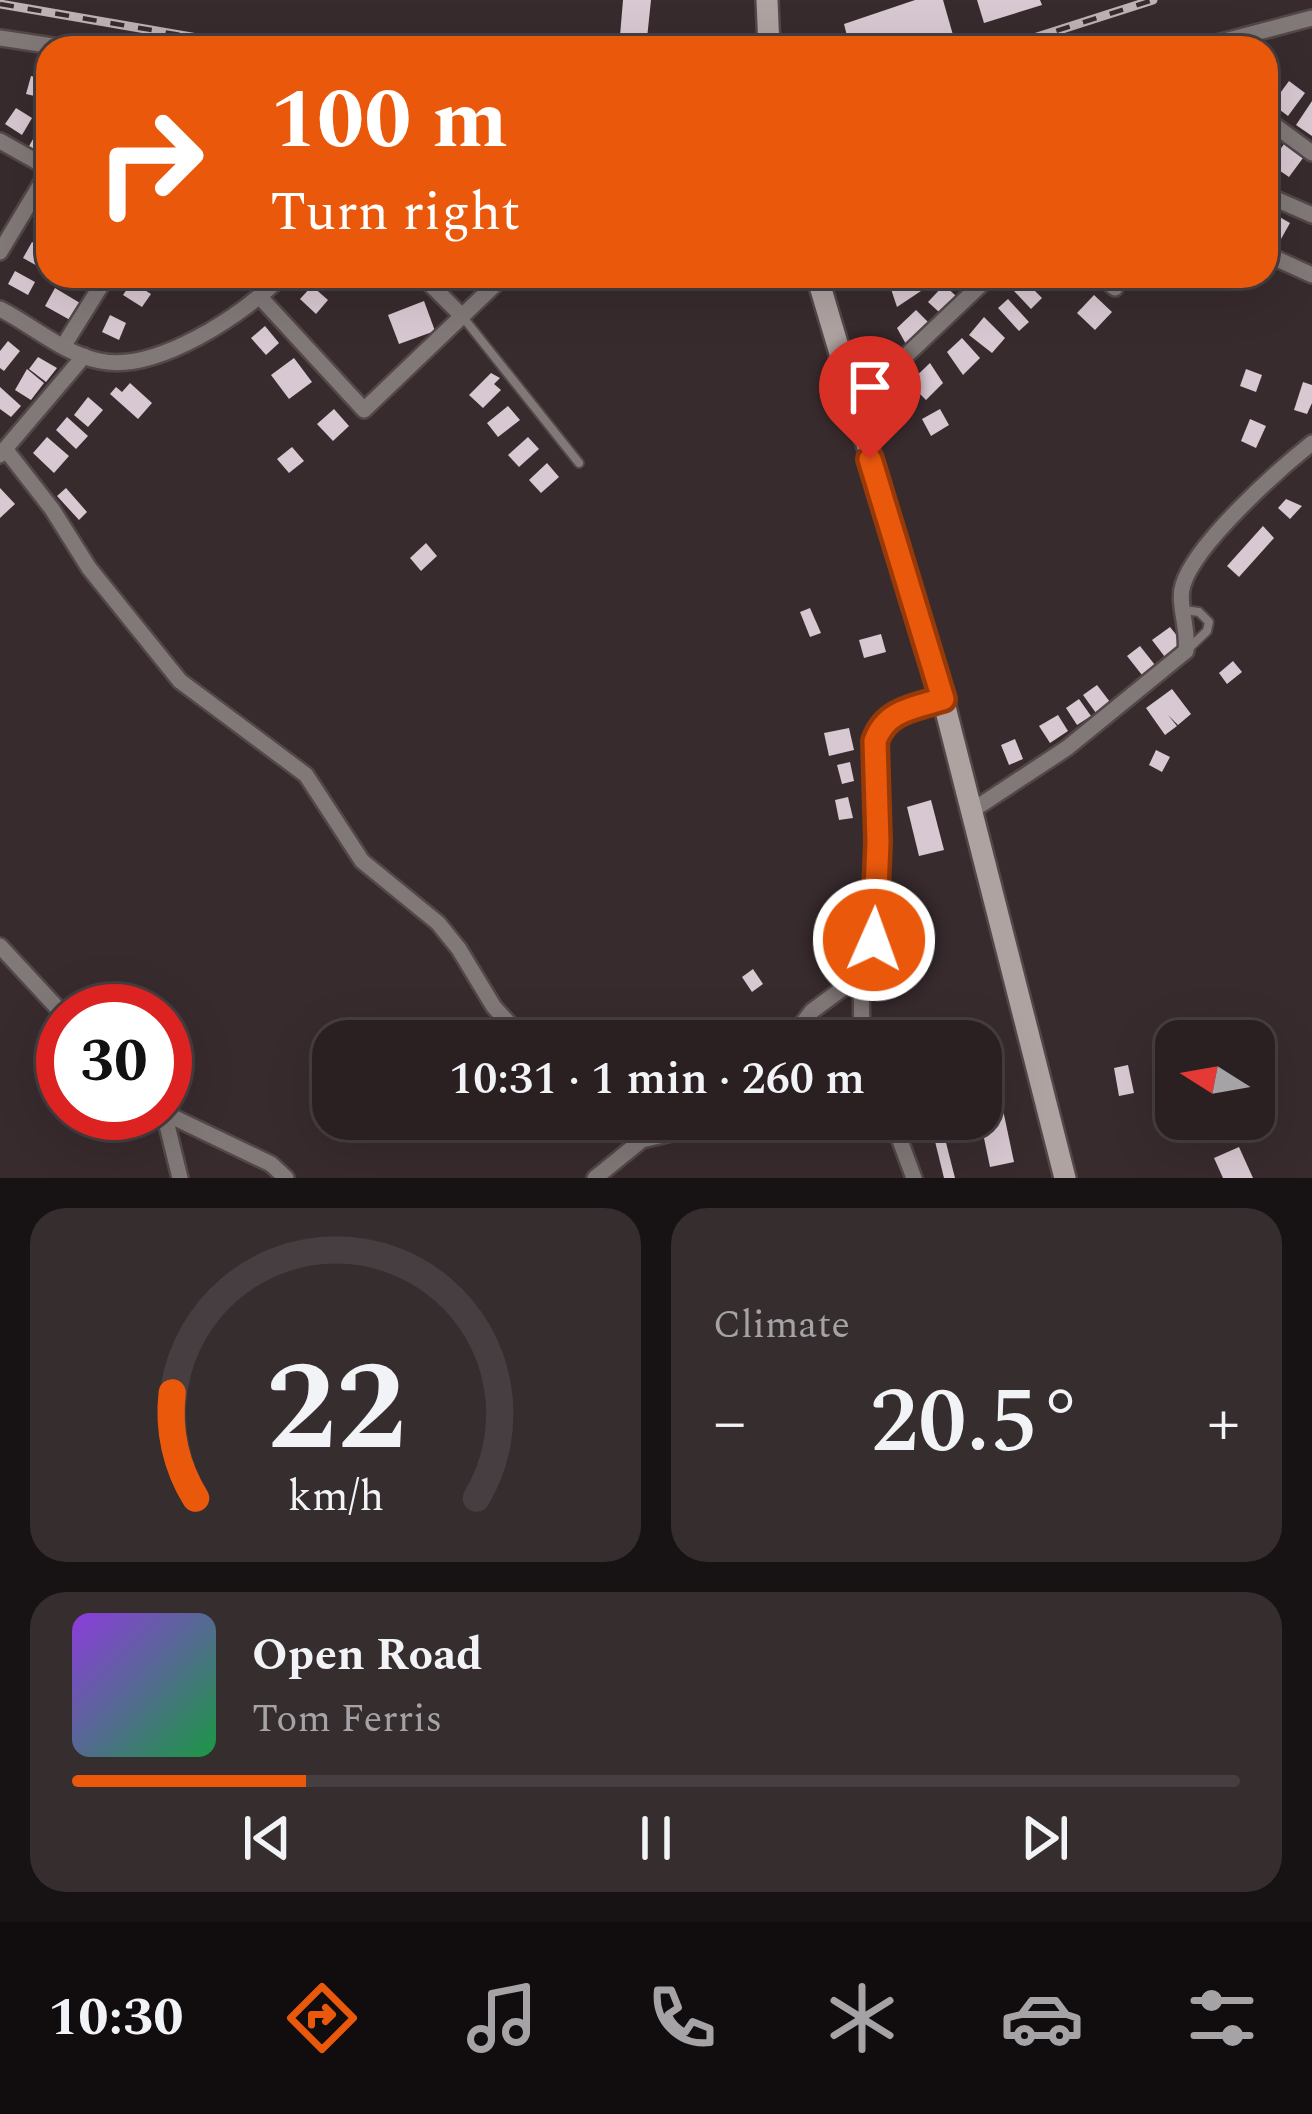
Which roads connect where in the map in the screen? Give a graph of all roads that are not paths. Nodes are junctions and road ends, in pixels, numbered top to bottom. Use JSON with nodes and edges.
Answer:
{"nodes":[{"id":1,"x":768,"y":4,"type":"edge"},
{"id":2,"x":1312,"y":18,"type":"edge"},
{"id":3,"x":769,"y":36,"type":"edge"},
{"id":4,"x":1244,"y":36,"type":"edge"},
{"id":5,"x":0,"y":38,"type":"edge"},
{"id":6,"x":36,"y":43,"type":"edge"},
{"id":7,"x":1278,"y":128,"type":"edge"},
{"id":8,"x":0,"y":141,"type":"edge"},
{"id":9,"x":1312,"y":153,"type":"edge"},
{"id":10,"x":36,"y":163,"type":"edge"},
{"id":11,"x":36,"y":190,"type":"edge"},
{"id":12,"x":1278,"y":200,"type":"edge"},
{"id":13,"x":1312,"y":214,"type":"edge"},
{"id":14,"x":0,"y":252,"type":"edge"},
{"id":15,"x":1278,"y":259,"type":"edge"},
{"id":16,"x":1312,"y":274,"type":"edge"},
{"id":17,"x":100,"y":288,"type":"edge"},
{"id":18,"x":268,"y":288,"type":"edge"},
{"id":19,"x":434,"y":288,"type":"edge"},
{"id":20,"x":491,"y":288,"type":"edge"},
{"id":21,"x":820,"y":288,"type":"edge"},
{"id":22,"x":977,"y":288,"type":"edge"},
{"id":23,"x":260,"y":297,"type":"junction"},
{"id":24,"x":0,"y":309,"type":"edge"},
{"id":25,"x":462,"y":316,"type":"junction"},
{"id":26,"x":64,"y":345,"type":"junction"},
{"id":27,"x":84,"y":356,"type":"junction"},
{"id":28,"x":850,"y":391,"type":"junction"},
{"id":29,"x":1312,"y":443,"type":"edge"},
{"id":30,"x":3,"y":452,"type":"edge"},
{"id":31,"x":579,"y":463,"type":"dead end"},
{"id":32,"x":943,"y":699,"type":"junction"},
{"id":33,"x":973,"y":810,"type":"junction"},
{"id":34,"x":0,"y":946,"type":"edge"},
{"id":35,"x":861,"y":975,"type":"junction"},
{"id":36,"x":36,"y":985,"type":"edge"},
{"id":37,"x":505,"y":1020,"type":"edge"},
{"id":38,"x":805,"y":1020,"type":"edge"},
{"id":39,"x":862,"y":1020,"type":"edge"},
{"id":40,"x":192,"y":1126,"type":"edge"},
{"id":41,"x":171,"y":1140,"type":"edge"},
{"id":42,"x":641,"y":1140,"type":"edge"},
{"id":43,"x":900,"y":1140,"type":"edge"},
{"id":44,"x":180,"y":1178,"type":"edge"},
{"id":45,"x":286,"y":1178,"type":"edge"},
{"id":46,"x":595,"y":1178,"type":"edge"},
{"id":47,"x":914,"y":1178,"type":"edge"},
{"id":48,"x":1065,"y":1178,"type":"edge"}],
"edges":[{"from":1,"to":3,"type":"street"},
{"from":2,"to":4,"type":"street"},
{"from":5,"to":6,"type":"street"},
{"from":7,"to":9,"type":"street"},
{"from":8,"to":10,"type":"street"},
{"from":11,"to":14,"type":"street"},
{"from":12,"to":13,"type":"street"},
{"from":15,"to":16,"type":"street"},
{"from":17,"to":26,"type":"street"},
{"from":18,"to":23,"type":"street"},
{"from":19,"to":25,"type":"street"},
{"from":20,"to":25,"type":"street"},
{"from":21,"to":28,"type":"street"},
{"from":22,"to":28,"type":"street"},
{"from":23,"to":25,"type":"street"},
{"from":23,"to":27,"type":"street"},
{"from":24,"to":26,"type":"street"},
{"from":25,"to":31,"type":"lane"},
{"from":26,"to":27,"type":"street"},
{"from":27,"to":30,"type":"street"},
{"from":28,"to":32,"type":"street"},
{"from":29,"to":33,"type":"street"},
{"from":30,"to":37,"type":"street"},
{"from":32,"to":33,"type":"street"},
{"from":32,"to":35,"type":"street"},
{"from":33,"to":48,"type":"street"},
{"from":34,"to":36,"type":"street"},
{"from":35,"to":38,"type":"street"},
{"from":35,"to":39,"type":"street"},
{"from":40,"to":45,"type":"street"},
{"from":41,"to":44,"type":"street"},
{"from":42,"to":46,"type":"street"},
{"from":43,"to":47,"type":"street"}]}
